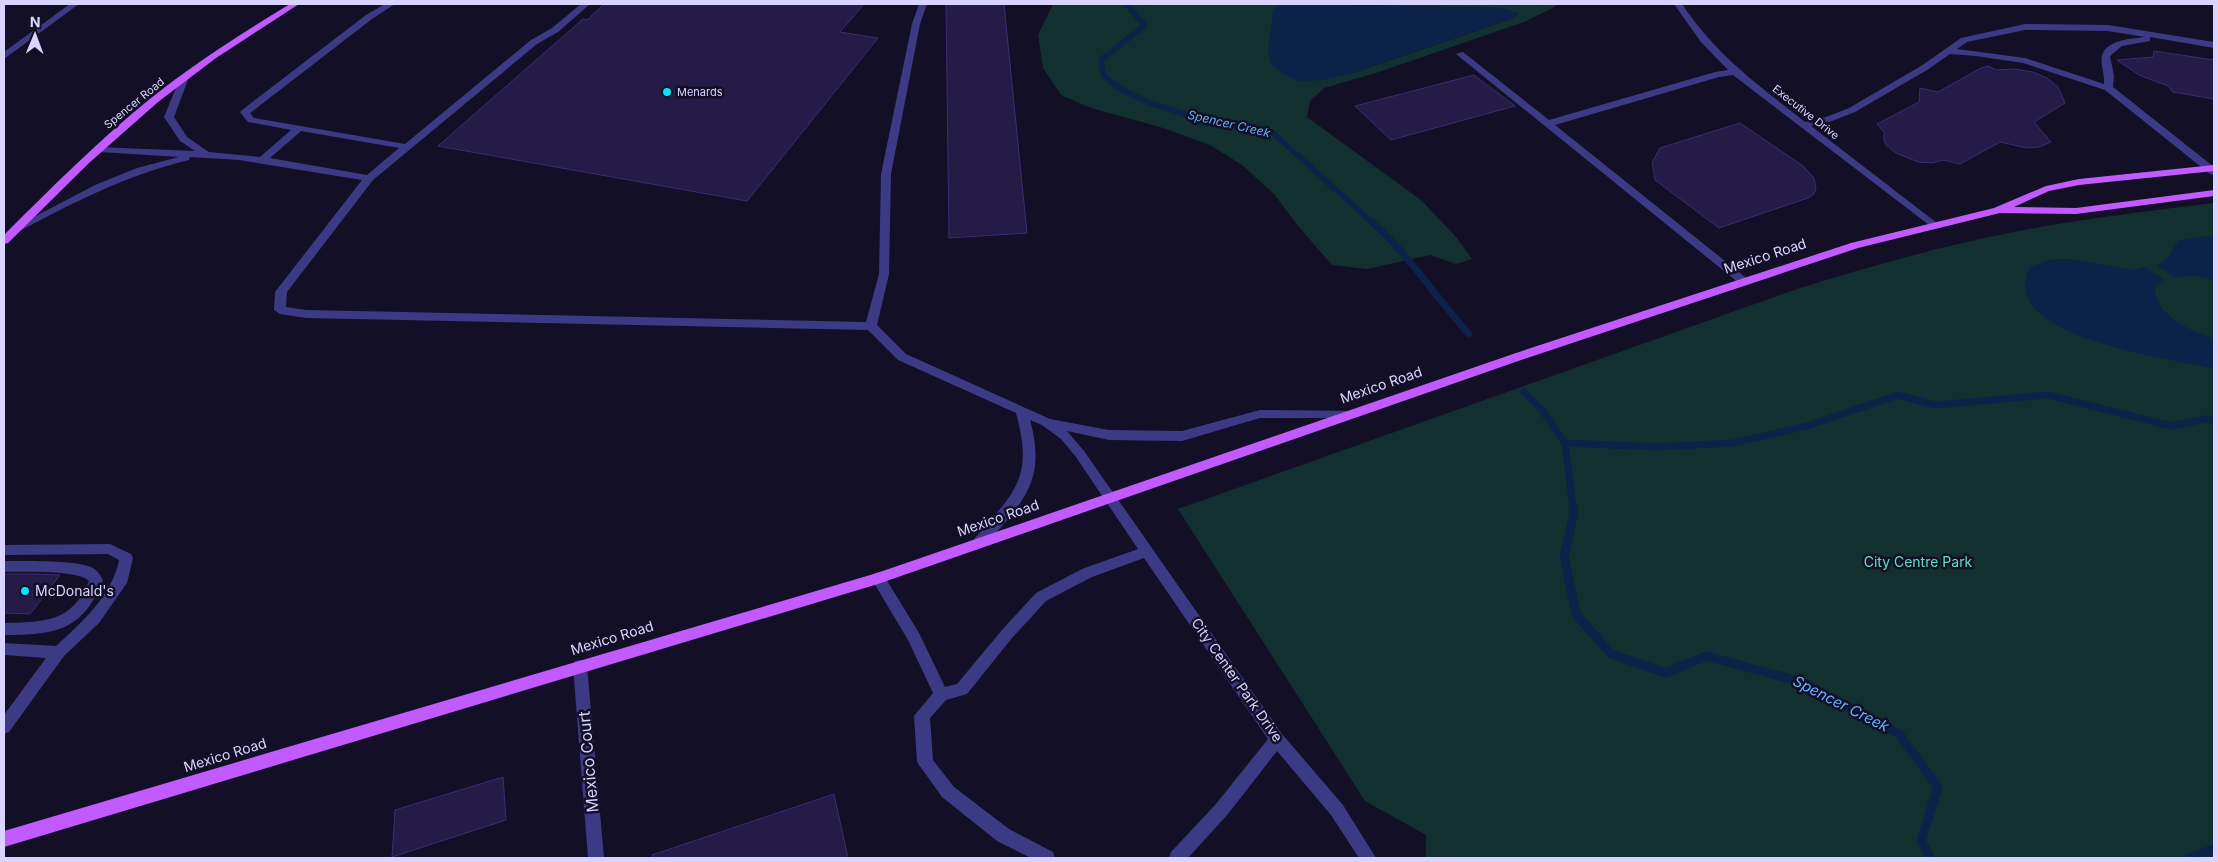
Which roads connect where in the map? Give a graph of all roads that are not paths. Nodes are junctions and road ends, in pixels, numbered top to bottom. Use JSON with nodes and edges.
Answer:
{"nodes":[{"id":1,"x":75,"y":4,"type":"edge"},
{"id":2,"x":295,"y":4,"type":"edge"},
{"id":3,"x":391,"y":4,"type":"edge"},
{"id":4,"x":586,"y":4,"type":"edge"},
{"id":5,"x":922,"y":4,"type":"edge"},
{"id":6,"x":1678,"y":4,"type":"edge"},
{"id":7,"x":2158,"y":36,"type":"junction"},
{"id":8,"x":2214,"y":45,"type":"edge"},
{"id":9,"x":1947,"y":51,"type":"junction"},
{"id":10,"x":1460,"y":54,"type":"dead end"},
{"id":11,"x":4,"y":56,"type":"edge"},
{"id":12,"x":1735,"y":72,"type":"junction"},
{"id":13,"x":184,"y":80,"type":"junction"},
{"id":14,"x":2108,"y":88,"type":"junction"},
{"id":15,"x":1547,"y":124,"type":"junction"},
{"id":16,"x":1803,"y":125,"type":"junction"},
{"id":17,"x":298,"y":128,"type":"junction"},
{"id":18,"x":407,"y":147,"type":"junction"},
{"id":19,"x":100,"y":149,"type":"junction"},
{"id":20,"x":206,"y":155,"type":"junction"},
{"id":21,"x":262,"y":160,"type":"junction"},
{"id":22,"x":2212,"y":169,"type":"edge"},
{"id":23,"x":369,"y":178,"type":"junction"},
{"id":24,"x":2214,"y":193,"type":"edge"},
{"id":25,"x":1998,"y":210,"type":"junction"},
{"id":26,"x":1933,"y":225,"type":"junction"},
{"id":27,"x":16,"y":229,"type":"junction"},
{"id":28,"x":4,"y":241,"type":"edge"},
{"id":29,"x":1744,"y":280,"type":"junction"},
{"id":30,"x":871,"y":326,"type":"junction"},
{"id":31,"x":1021,"y":410,"type":"junction"},
{"id":32,"x":1353,"y":414,"type":"junction"},
{"id":33,"x":1046,"y":422,"type":"junction"},
{"id":34,"x":1110,"y":498,"type":"junction"},
{"id":35,"x":980,"y":542,"type":"junction"},
{"id":36,"x":4,"y":550,"type":"edge"},
{"id":37,"x":1147,"y":551,"type":"junction"},
{"id":38,"x":4,"y":566,"type":"edge"},
{"id":39,"x":878,"y":578,"type":"junction"},
{"id":40,"x":71,"y":617,"type":"junction"},
{"id":41,"x":4,"y":629,"type":"edge"},
{"id":42,"x":74,"y":638,"type":"junction"},
{"id":43,"x":4,"y":649,"type":"edge"},
{"id":44,"x":59,"y":652,"type":"junction"},
{"id":45,"x":580,"y":666,"type":"junction"},
{"id":46,"x":941,"y":695,"type":"junction"},
{"id":47,"x":4,"y":727,"type":"edge"},
{"id":48,"x":1277,"y":739,"type":"junction"},
{"id":49,"x":4,"y":840,"type":"edge"},
{"id":50,"x":596,"y":858,"type":"edge"},
{"id":51,"x":1048,"y":858,"type":"edge"},
{"id":52,"x":1177,"y":858,"type":"edge"},
{"id":53,"x":1368,"y":858,"type":"edge"}],
"edges":[{"from":1,"to":11,"type":"street"},
{"from":2,"to":13,"type":"main road","name":"Spencer Road"},
{"from":3,"to":17,"type":"street"},
{"from":4,"to":18,"type":"street"},
{"from":5,"to":30,"type":"street"},
{"from":6,"to":12,"type":"street","name":"Executive Drive"},
{"from":7,"to":8,"type":"street"},
{"from":7,"to":9,"type":"street"},
{"from":7,"to":14,"type":"street"},
{"from":9,"to":14,"type":"street"},
{"from":9,"to":16,"type":"street"},
{"from":10,"to":15,"type":"street"},
{"from":12,"to":15,"type":"street"},
{"from":12,"to":16,"type":"street","name":"Executive Drive"},
{"from":13,"to":19,"type":"main road","name":"Spencer Road"},
{"from":13,"to":20,"type":"street"},
{"from":14,"to":22,"type":"street"},
{"from":15,"to":29,"type":"street"},
{"from":16,"to":26,"type":"street","name":"Executive Drive"},
{"from":17,"to":18,"type":"street"},
{"from":17,"to":21,"type":"street"},
{"from":18,"to":23,"type":"street"},
{"from":19,"to":20,"type":"street"},
{"from":19,"to":27,"type":"main road","name":"Spencer Road"},
{"from":20,"to":21,"type":"street"},
{"from":20,"to":27,"type":"street"},
{"from":21,"to":23,"type":"street"},
{"from":22,"to":25,"type":"main road","name":"Mexico Road"},
{"from":23,"to":30,"type":"street"},
{"from":24,"to":25,"type":"main road","name":"Mexico Road"},
{"from":25,"to":26,"type":"main road","name":"Mexico Road"},
{"from":26,"to":29,"type":"main road","name":"Mexico Road"},
{"from":27,"to":28,"type":"main road","name":"Spencer Road"},
{"from":29,"to":32,"type":"main road","name":"Mexico Road"},
{"from":30,"to":31,"type":"street"},
{"from":31,"to":33,"type":"street"},
{"from":31,"to":35,"type":"street"},
{"from":32,"to":33,"type":"street"},
{"from":32,"to":34,"type":"main road","name":"Mexico Road"},
{"from":33,"to":34,"type":"street","name":"City Center Park Drive"},
{"from":34,"to":35,"type":"main road","name":"Mexico Road"},
{"from":34,"to":37,"type":"street","name":"City Center Park Drive"},
{"from":35,"to":39,"type":"main road","name":"Mexico Road"},
{"from":36,"to":42,"type":"street"},
{"from":37,"to":46,"type":"street"},
{"from":37,"to":48,"type":"street","name":"City Center Park Drive"},
{"from":38,"to":40,"type":"street"},
{"from":39,"to":45,"type":"main road","name":"Mexico Road"},
{"from":39,"to":46,"type":"street"},
{"from":40,"to":41,"type":"street"},
{"from":40,"to":42,"type":"street"},
{"from":42,"to":44,"type":"street"},
{"from":43,"to":44,"type":"street"},
{"from":44,"to":47,"type":"street"},
{"from":45,"to":49,"type":"main road","name":"Mexico Road"},
{"from":45,"to":50,"type":"street","name":"Mexico Court"},
{"from":46,"to":51,"type":"street"},
{"from":48,"to":52,"type":"street"},
{"from":48,"to":53,"type":"street","name":"City Center Park Drive"}]}
